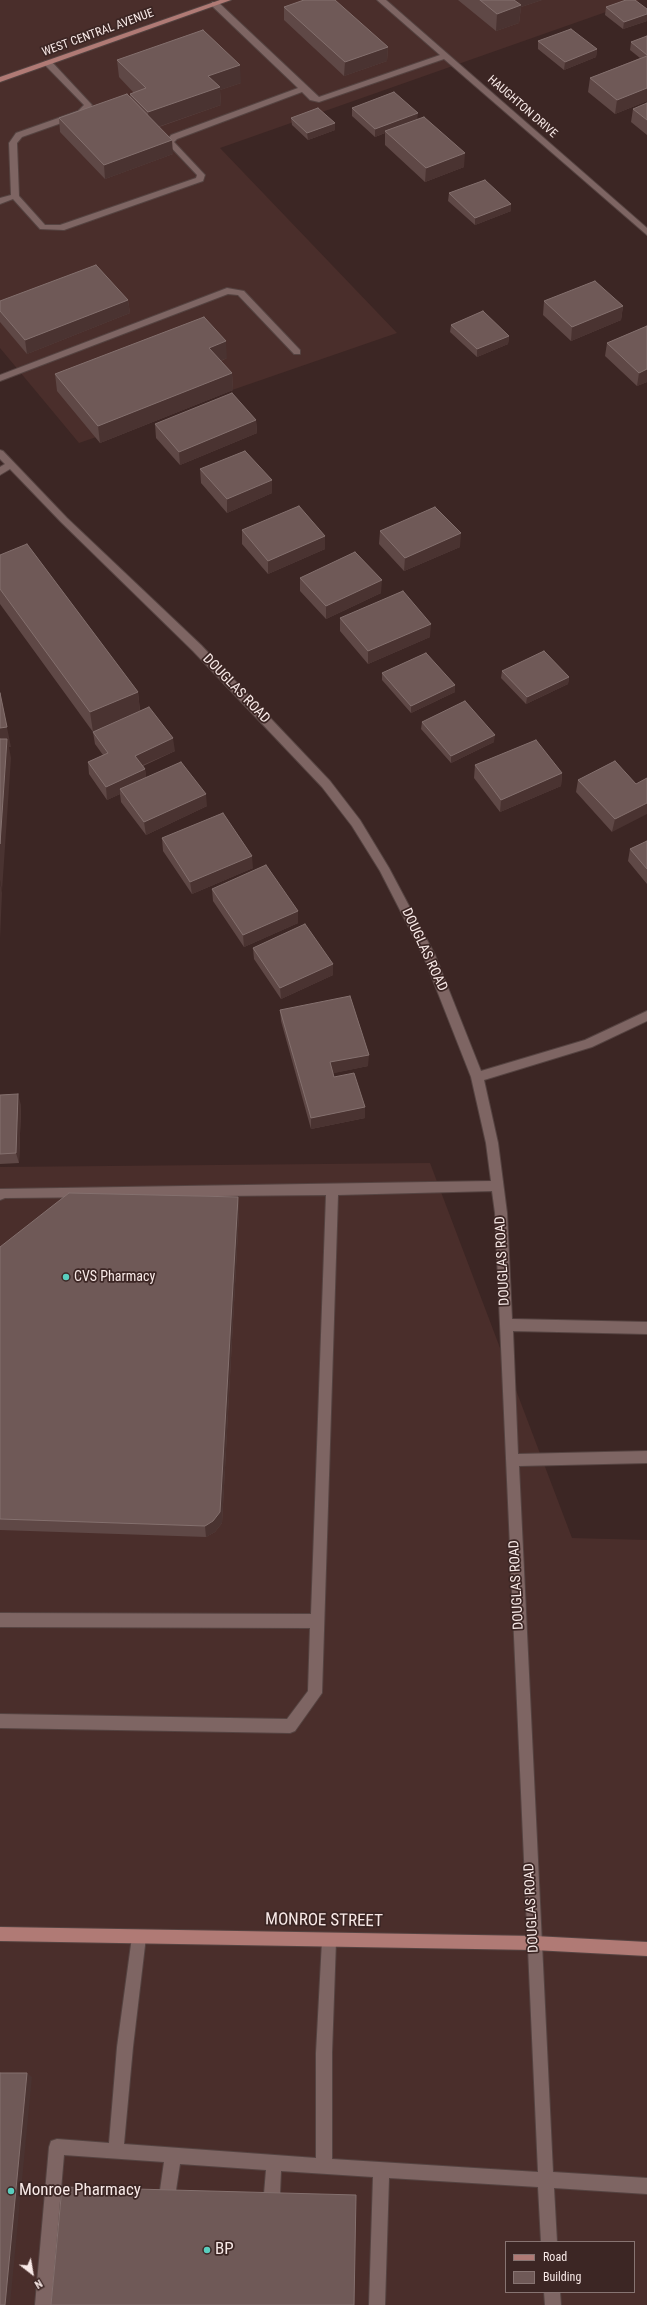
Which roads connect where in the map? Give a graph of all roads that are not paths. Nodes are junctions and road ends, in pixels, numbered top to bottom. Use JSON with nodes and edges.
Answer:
{"nodes":[{"id":1,"x":227,"y":0,"type":"edge"},
{"id":2,"x":381,"y":0,"type":"edge"},
{"id":3,"x":215,"y":4,"type":"junction"},
{"id":4,"x":445,"y":56,"type":"junction"},
{"id":5,"x":48,"y":63,"type":"junction"},
{"id":6,"x":0,"y":80,"type":"edge"},
{"id":7,"x":303,"y":89,"type":"junction"},
{"id":8,"x":16,"y":196,"type":"junction"},
{"id":9,"x":0,"y":201,"type":"edge"},
{"id":10,"x":647,"y":232,"type":"edge"},
{"id":11,"x":297,"y":352,"type":"dead end"},
{"id":12,"x":0,"y":378,"type":"edge"},
{"id":13,"x":0,"y":453,"type":"edge"},
{"id":14,"x":5,"y":469,"type":"edge"},
{"id":15,"x":647,"y":1016,"type":"edge"},
{"id":16,"x":477,"y":1077,"type":"junction"},
{"id":17,"x":497,"y":1186,"type":"junction"},
{"id":18,"x":332,"y":1190,"type":"junction"},
{"id":19,"x":0,"y":1195,"type":"edge"},
{"id":20,"x":506,"y":1325,"type":"junction"},
{"id":21,"x":647,"y":1328,"type":"edge"},
{"id":22,"x":647,"y":1457,"type":"edge"},
{"id":23,"x":512,"y":1460,"type":"junction"},
{"id":24,"x":0,"y":1620,"type":"edge"},
{"id":25,"x":317,"y":1621,"type":"junction"},
{"id":26,"x":0,"y":1721,"type":"edge"},
{"id":27,"x":0,"y":1934,"type":"edge"},
{"id":28,"x":139,"y":1937,"type":"junction"},
{"id":29,"x":329,"y":1941,"type":"junction"},
{"id":30,"x":534,"y":1943,"type":"junction"},
{"id":31,"x":647,"y":1948,"type":"edge"},
{"id":32,"x":116,"y":2151,"type":"junction"},
{"id":33,"x":173,"y":2155,"type":"junction"},
{"id":34,"x":274,"y":2163,"type":"junction"},
{"id":35,"x":324,"y":2166,"type":"junction"},
{"id":36,"x":381,"y":2170,"type":"junction"},
{"id":37,"x":546,"y":2181,"type":"junction"},
{"id":38,"x":647,"y":2186,"type":"edge"},
{"id":39,"x":168,"y":2190,"type":"edge"},
{"id":40,"x":272,"y":2194,"type":"edge"},
{"id":41,"x":549,"y":2241,"type":"edge"},
{"id":42,"x":552,"y":2293,"type":"edge"},
{"id":43,"x":43,"y":2305,"type":"edge"},
{"id":44,"x":377,"y":2305,"type":"edge"},
{"id":45,"x":553,"y":2305,"type":"edge"}],
"edges":[{"from":1,"to":3,"type":"main road","name":"WEST CENTRAL AVENUE"},
{"from":2,"to":4,"type":"street","name":"HAUGHTON DRIVE"},
{"from":3,"to":5,"type":"main road","name":"WEST CENTRAL AVENUE"},
{"from":3,"to":7,"type":"street"},
{"from":4,"to":7,"type":"street"},
{"from":4,"to":10,"type":"street","name":"HAUGHTON DRIVE"},
{"from":5,"to":6,"type":"main road","name":"WEST CENTRAL AVENUE"},
{"from":5,"to":8,"type":"street"},
{"from":7,"to":8,"type":"street"},
{"from":8,"to":9,"type":"street"},
{"from":11,"to":12,"type":"street"},
{"from":13,"to":14,"type":"street","name":"DOUGLAS ROAD"},
{"from":14,"to":16,"type":"street","name":"DOUGLAS ROAD"},
{"from":15,"to":16,"type":"street"},
{"from":16,"to":17,"type":"street","name":"DOUGLAS ROAD"},
{"from":17,"to":18,"type":"street"},
{"from":17,"to":20,"type":"street","name":"DOUGLAS ROAD"},
{"from":18,"to":19,"type":"street"},
{"from":18,"to":25,"type":"street"},
{"from":20,"to":21,"type":"street"},
{"from":20,"to":23,"type":"street","name":"DOUGLAS ROAD"},
{"from":22,"to":23,"type":"street"},
{"from":23,"to":30,"type":"street","name":"DOUGLAS ROAD"},
{"from":24,"to":25,"type":"street"},
{"from":25,"to":26,"type":"street"},
{"from":27,"to":28,"type":"main road","name":"MONROE STREET"},
{"from":28,"to":29,"type":"main road","name":"MONROE STREET"},
{"from":28,"to":32,"type":"street"},
{"from":29,"to":30,"type":"main road","name":"MONROE STREET"},
{"from":29,"to":35,"type":"street"},
{"from":30,"to":31,"type":"main road","name":"MONROE STREET"},
{"from":30,"to":37,"type":"street","name":"DOUGLAS ROAD"},
{"from":32,"to":33,"type":"street"},
{"from":32,"to":43,"type":"street"},
{"from":33,"to":34,"type":"street"},
{"from":33,"to":39,"type":"street"},
{"from":34,"to":35,"type":"street"},
{"from":34,"to":40,"type":"street"},
{"from":35,"to":36,"type":"street"},
{"from":36,"to":37,"type":"street"},
{"from":36,"to":44,"type":"street"},
{"from":37,"to":38,"type":"street"},
{"from":37,"to":41,"type":"street","name":"DOUGLAS ROAD"},
{"from":42,"to":45,"type":"street"}]}
